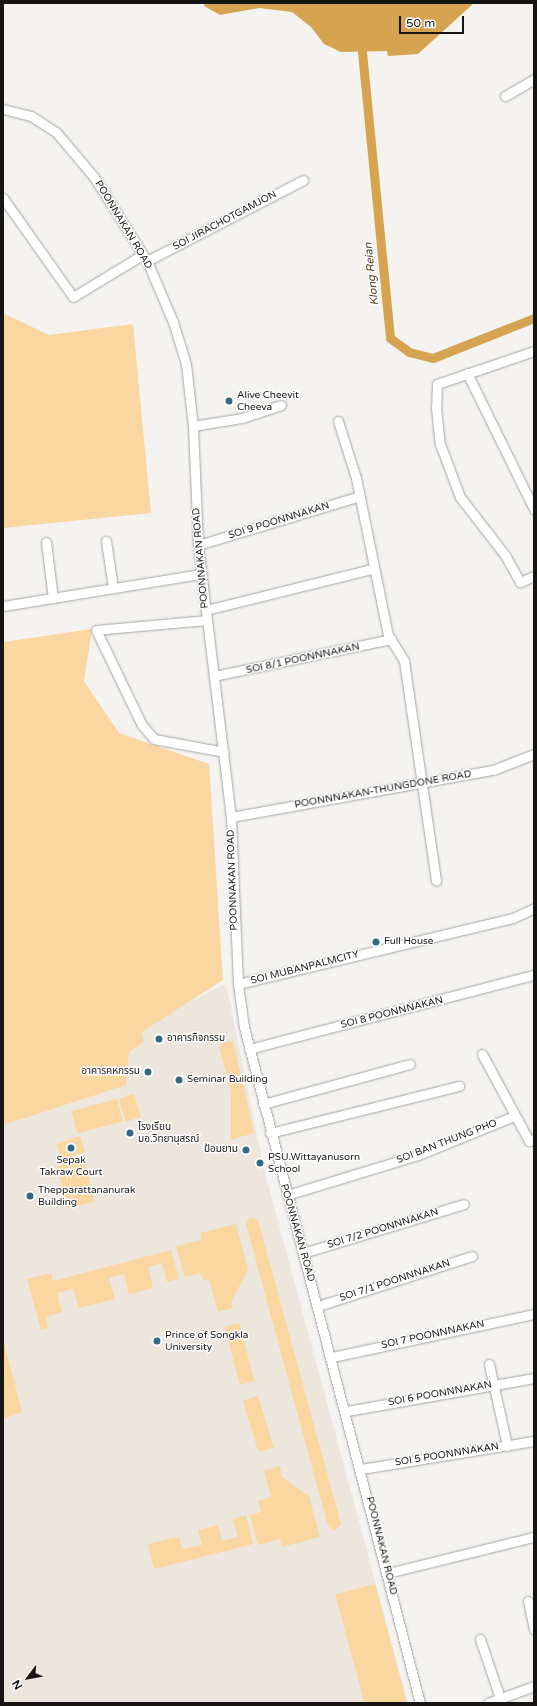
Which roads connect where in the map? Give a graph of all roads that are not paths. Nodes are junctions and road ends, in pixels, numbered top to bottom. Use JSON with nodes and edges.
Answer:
{"nodes":[{"id":1,"x":534,"y":79,"type":"edge"},
{"id":2,"x":505,"y":96,"type":"dead end"},
{"id":3,"x":3,"y":109,"type":"edge"},
{"id":4,"x":303,"y":180,"type":"dead end"},
{"id":5,"x":3,"y":198,"type":"edge"},
{"id":6,"x":145,"y":258,"type":"junction"},
{"id":7,"x":534,"y":351,"type":"edge"},
{"id":8,"x":467,"y":374,"type":"junction"},
{"id":9,"x":281,"y":405,"type":"dead end"},
{"id":10,"x":338,"y":421,"type":"dead end"},
{"id":11,"x":193,"y":426,"type":"junction"},
{"id":12,"x":360,"y":496,"type":"junction"},
{"id":13,"x":534,"y":509,"type":"edge"},
{"id":14,"x":106,"y":541,"type":"dead end"},
{"id":15,"x":46,"y":542,"type":"dead end"},
{"id":16,"x":198,"y":545,"type":"junction"},
{"id":17,"x":372,"y":570,"type":"junction"},
{"id":18,"x":201,"y":574,"type":"junction"},
{"id":19,"x":534,"y":576,"type":"edge"},
{"id":20,"x":113,"y":588,"type":"junction"},
{"id":21,"x":53,"y":599,"type":"junction"},
{"id":22,"x":3,"y":606,"type":"edge"},
{"id":23,"x":206,"y":610,"type":"junction"},
{"id":24,"x":207,"y":620,"type":"junction"},
{"id":25,"x":391,"y":639,"type":"junction"},
{"id":26,"x":214,"y":676,"type":"junction"},
{"id":27,"x":224,"y":752,"type":"junction"},
{"id":28,"x":534,"y":754,"type":"edge"},
{"id":29,"x":420,"y":784,"type":"junction"},
{"id":30,"x":230,"y":818,"type":"junction"},
{"id":31,"x":436,"y":881,"type":"dead end"},
{"id":32,"x":534,"y":908,"type":"edge"},
{"id":33,"x":534,"y":975,"type":"edge"},
{"id":34,"x":238,"y":984,"type":"junction"},
{"id":35,"x":249,"y":1049,"type":"junction"},
{"id":36,"x":482,"y":1054,"type":"dead end"},
{"id":37,"x":410,"y":1064,"type":"dead end"},
{"id":38,"x":459,"y":1086,"type":"dead end"},
{"id":39,"x":263,"y":1104,"type":"junction"},
{"id":40,"x":514,"y":1116,"type":"junction"},
{"id":41,"x":270,"y":1133,"type":"junction"},
{"id":42,"x":534,"y":1139,"type":"edge"},
{"id":43,"x":287,"y":1195,"type":"junction"},
{"id":44,"x":464,"y":1204,"type":"dead end"},
{"id":45,"x":302,"y":1253,"type":"junction"},
{"id":46,"x":472,"y":1256,"type":"dead end"},
{"id":47,"x":318,"y":1306,"type":"junction"},
{"id":48,"x":534,"y":1314,"type":"edge"},
{"id":49,"x":332,"y":1357,"type":"junction"},
{"id":50,"x":489,"y":1364,"type":"dead end"},
{"id":51,"x":534,"y":1378,"type":"edge"},
{"id":52,"x":494,"y":1384,"type":"junction"},
{"id":53,"x":347,"y":1411,"type":"junction"},
{"id":54,"x":534,"y":1441,"type":"edge"},
{"id":55,"x":507,"y":1446,"type":"junction"},
{"id":56,"x":361,"y":1469,"type":"junction"},
{"id":57,"x":534,"y":1537,"type":"edge"},
{"id":58,"x":388,"y":1573,"type":"junction"},
{"id":59,"x":528,"y":1601,"type":"dead end"},
{"id":60,"x":534,"y":1629,"type":"edge"},
{"id":61,"x":480,"y":1639,"type":"dead end"},
{"id":62,"x":534,"y":1686,"type":"edge"},
{"id":63,"x":500,"y":1698,"type":"junction"},
{"id":64,"x":420,"y":1703,"type":"edge"},
{"id":65,"x":488,"y":1703,"type":"edge"}],
"edges":[{"from":1,"to":2,"type":"street"},
{"from":3,"to":6,"type":"street","name":"POONNAKAN ROAD"},
{"from":4,"to":6,"type":"street","name":"SOI JIRACHOTGAMJON"},
{"from":5,"to":6,"type":"street","name":"SOI JIRACHOTGAMJON"},
{"from":6,"to":11,"type":"street","name":"POONNAKAN ROAD"},
{"from":7,"to":8,"type":"street"},
{"from":8,"to":13,"type":"street"},
{"from":8,"to":19,"type":"street"},
{"from":9,"to":11,"type":"street"},
{"from":10,"to":12,"type":"street"},
{"from":11,"to":16,"type":"street","name":"POONNAKAN ROAD"},
{"from":12,"to":16,"type":"street","name":"SOI 9 POONNNAKAN"},
{"from":12,"to":17,"type":"street"},
{"from":14,"to":20,"type":"street"},
{"from":15,"to":21,"type":"street"},
{"from":16,"to":18,"type":"street","name":"POONNAKAN ROAD"},
{"from":17,"to":23,"type":"street"},
{"from":17,"to":25,"type":"street"},
{"from":18,"to":20,"type":"street"},
{"from":18,"to":23,"type":"street","name":"POONNAKAN ROAD"},
{"from":20,"to":21,"type":"street"},
{"from":21,"to":22,"type":"street"},
{"from":23,"to":24,"type":"street","name":"POONNAKAN ROAD"},
{"from":24,"to":26,"type":"street","name":"POONNAKAN ROAD"},
{"from":24,"to":27,"type":"street"},
{"from":25,"to":26,"type":"street","name":"SOI 8/1 POONNNAKAN"},
{"from":25,"to":29,"type":"street"},
{"from":26,"to":27,"type":"street","name":"POONNAKAN ROAD"},
{"from":27,"to":30,"type":"street","name":"POONNAKAN ROAD"},
{"from":28,"to":29,"type":"street","name":"POONNNAKAN-THUNGDONE ROAD"},
{"from":29,"to":30,"type":"street","name":"POONNNAKAN-THUNGDONE ROAD"},
{"from":29,"to":31,"type":"street"},
{"from":30,"to":34,"type":"street","name":"POONNAKAN ROAD"},
{"from":32,"to":34,"type":"street","name":"SOI MUBANPALMCITY"},
{"from":33,"to":35,"type":"street","name":"SOI 8 POONNNAKAN"},
{"from":34,"to":35,"type":"street","name":"POONNAKAN ROAD"},
{"from":35,"to":39,"type":"street","name":"POONNAKAN ROAD"},
{"from":36,"to":40,"type":"street"},
{"from":37,"to":39,"type":"street"},
{"from":38,"to":41,"type":"street"},
{"from":39,"to":41,"type":"street","name":"POONNAKAN ROAD"},
{"from":40,"to":42,"type":"street"},
{"from":40,"to":43,"type":"street","name":"SOI BAN THUNG PHO"},
{"from":41,"to":43,"type":"street","name":"POONNAKAN ROAD"},
{"from":43,"to":45,"type":"street","name":"POONNAKAN ROAD"},
{"from":44,"to":45,"type":"street","name":"SOI 7/2 POONNNAKAN"},
{"from":45,"to":47,"type":"street","name":"POONNAKAN ROAD"},
{"from":46,"to":47,"type":"street","name":"SOI 7/1 POONNNAKAN"},
{"from":47,"to":49,"type":"street","name":"POONNAKAN ROAD"},
{"from":48,"to":49,"type":"street","name":"SOI 7 POONNNAKAN"},
{"from":49,"to":53,"type":"street","name":"POONNAKAN ROAD"},
{"from":50,"to":52,"type":"street"},
{"from":51,"to":52,"type":"street","name":"SOI 6 POONNNAKAN"},
{"from":52,"to":53,"type":"street","name":"SOI 6 POONNNAKAN"},
{"from":52,"to":55,"type":"street"},
{"from":53,"to":56,"type":"street","name":"POONNAKAN ROAD"},
{"from":54,"to":55,"type":"street","name":"SOI 5 POONNNAKAN"},
{"from":55,"to":56,"type":"street","name":"SOI 5 POONNNAKAN"},
{"from":56,"to":58,"type":"street","name":"POONNAKAN ROAD"},
{"from":57,"to":58,"type":"street"},
{"from":58,"to":64,"type":"street","name":"POONNAKAN ROAD"},
{"from":59,"to":60,"type":"street"},
{"from":61,"to":63,"type":"street"},
{"from":62,"to":63,"type":"street"},
{"from":63,"to":65,"type":"street"}]}
